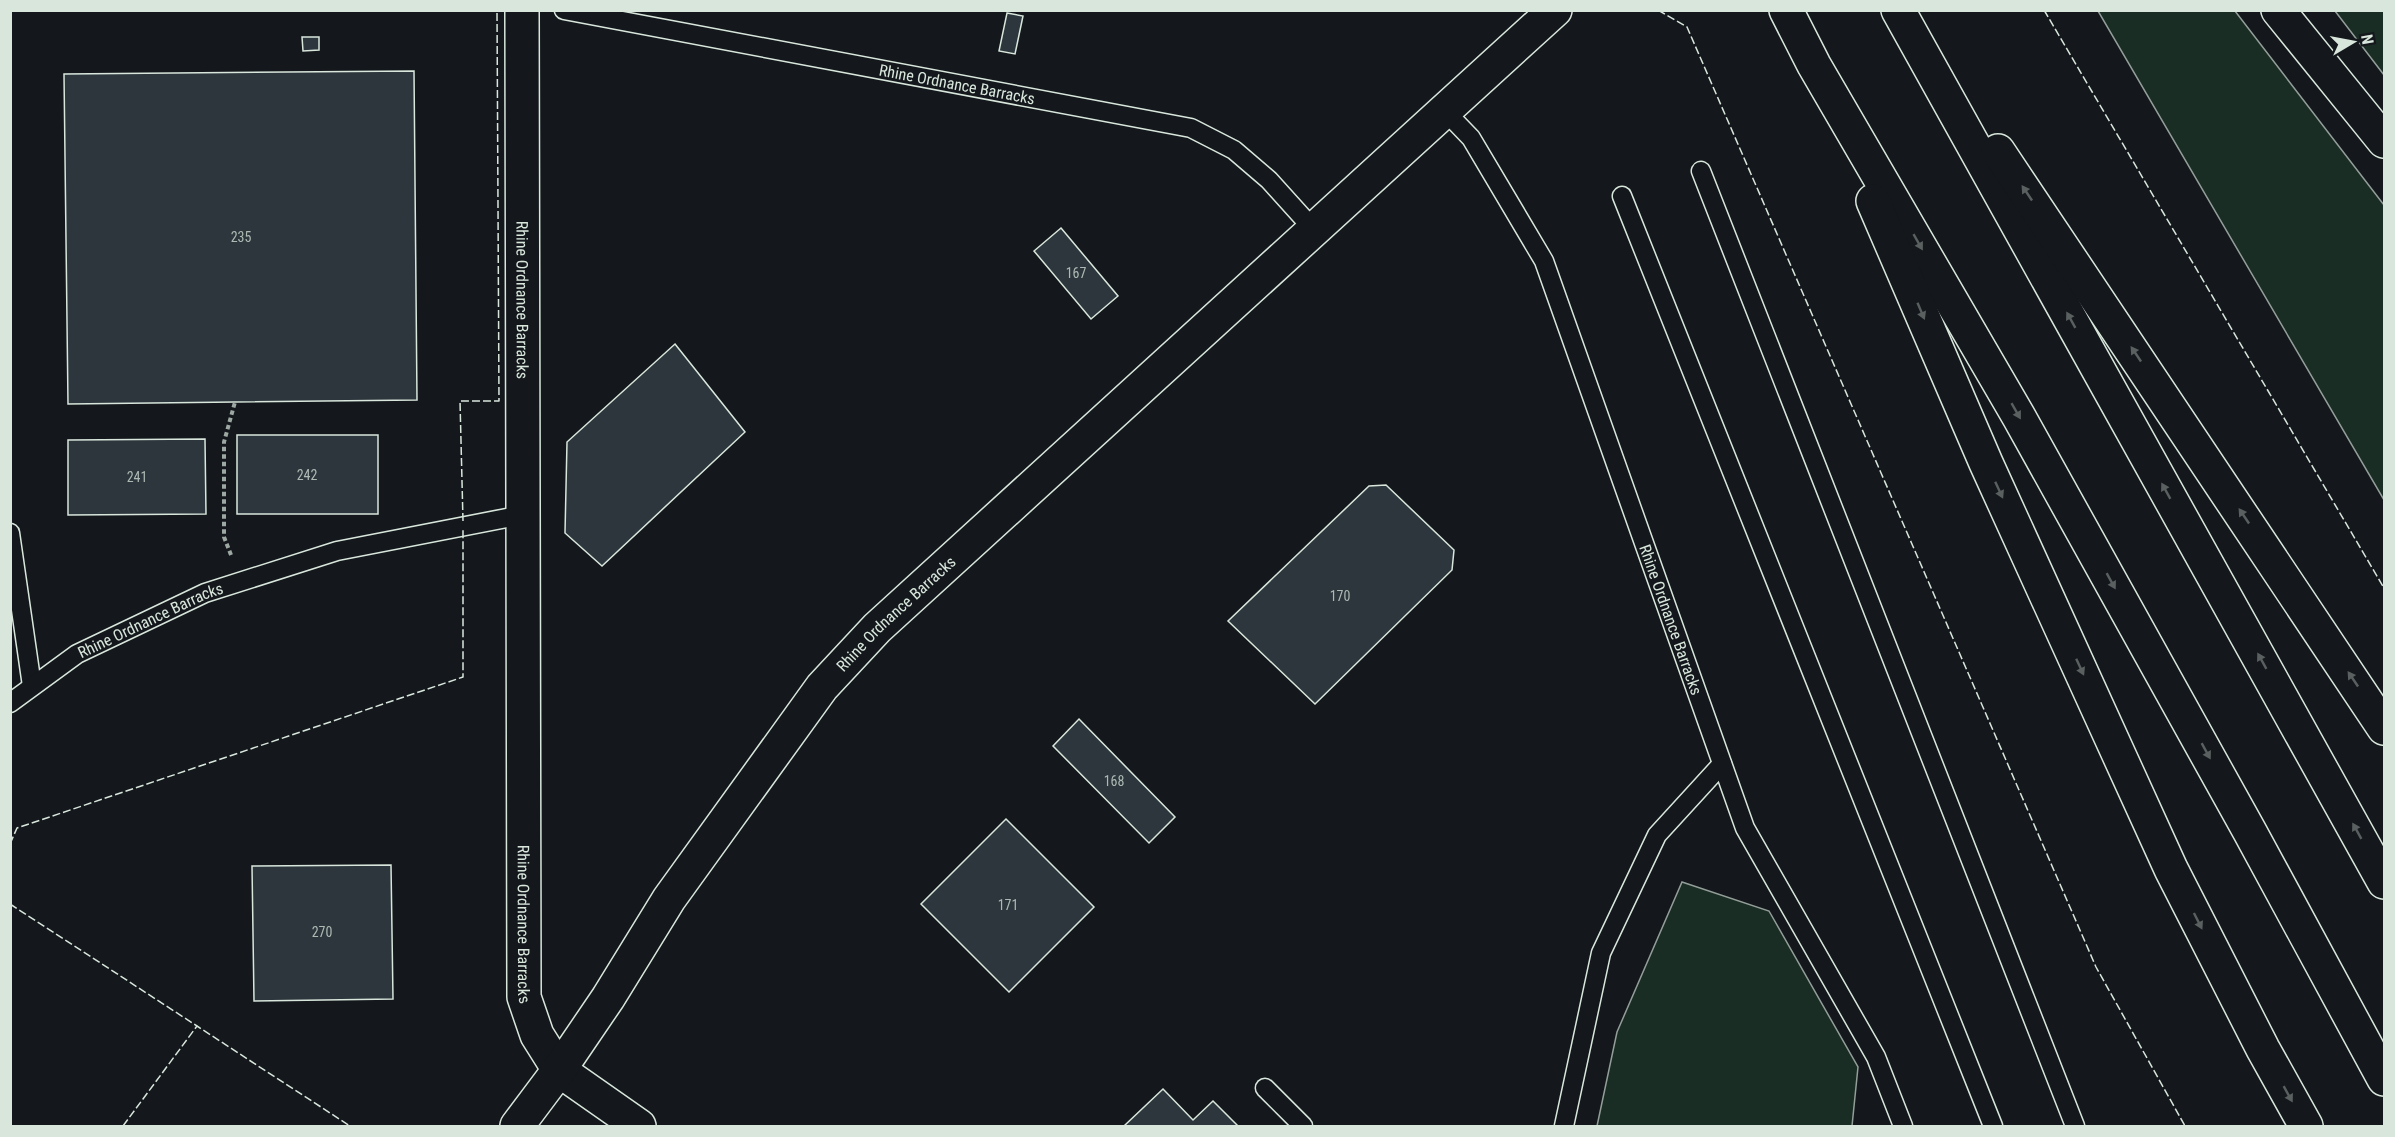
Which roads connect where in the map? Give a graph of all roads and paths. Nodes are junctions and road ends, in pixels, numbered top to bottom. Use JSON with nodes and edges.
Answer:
{"nodes":[{"id":1,"x":522,"y":10,"type":"edge"},
{"id":2,"x":564,"y":10,"type":"edge"},
{"id":3,"x":1555,"y":10,"type":"edge"},
{"id":4,"x":1786,"y":10,"type":"edge"},
{"id":5,"x":1900,"y":10,"type":"edge"},
{"id":6,"x":2278,"y":10,"type":"edge"},
{"id":7,"x":1814,"y":65,"type":"junction"},
{"id":8,"x":1445,"y":111,"type":"junction"},
{"id":9,"x":2385,"y":141,"type":"edge"},
{"id":10,"x":1701,"y":171,"type":"dead end"},
{"id":11,"x":1622,"y":196,"type":"dead end"},
{"id":12,"x":1315,"y":231,"type":"junction"},
{"id":13,"x":235,"y":402,"type":"dead end"},
{"id":14,"x":522,"y":515,"type":"junction"},
{"id":15,"x":10,"y":532,"type":"edge"},
{"id":16,"x":240,"y":582,"type":"junction"},
{"id":17,"x":32,"y":686,"type":"junction"},
{"id":18,"x":10,"y":703,"type":"edge"},
{"id":19,"x":2385,"y":728,"type":"edge"},
{"id":20,"x":1722,"y":764,"type":"junction"},
{"id":21,"x":2385,"y":882,"type":"edge"},
{"id":22,"x":559,"y":1070,"type":"junction"},
{"id":23,"x":2385,"y":1079,"type":"edge"},
{"id":24,"x":1265,"y":1088,"type":"dead end"},
{"id":25,"x":517,"y":1126,"type":"edge"},
{"id":26,"x":639,"y":1126,"type":"edge"},
{"id":27,"x":1303,"y":1126,"type":"edge"},
{"id":28,"x":1564,"y":1126,"type":"edge"},
{"id":29,"x":1903,"y":1126,"type":"edge"},
{"id":30,"x":1993,"y":1126,"type":"edge"},
{"id":31,"x":2075,"y":1126,"type":"edge"},
{"id":32,"x":2306,"y":1126,"type":"edge"}],
"edges":[{"from":1,"to":14,"type":"main road","name":"Rhine Ordnance Barracks"},
{"from":2,"to":12,"type":"lane","name":"Rhine Ordnance Barracks"},
{"from":3,"to":8,"type":"main road","name":"Rhine Ordnance Barracks"},
{"from":4,"to":7,"type":"main road"},
{"from":19,"to":5,"type":"main road","one_way":true},
{"from":21,"to":5,"type":"main road","one_way":true},
{"from":6,"to":9,"type":"main road"},
{"from":7,"to":23,"type":"main road","one_way":true},
{"from":7,"to":32,"type":"main road","one_way":true},
{"from":8,"to":12,"type":"main road","name":"Rhine Ordnance Barracks"},
{"from":8,"to":20,"type":"lane","name":"Rhine Ordnance Barracks"},
{"from":10,"to":31,"type":"lane"},
{"from":11,"to":30,"type":"lane"},
{"from":12,"to":22,"type":"main road","name":"Rhine Ordnance Barracks"},
{"from":13,"to":16,"type":"path"},
{"from":14,"to":16,"type":"lane","name":"Rhine Ordnance Barracks"},
{"from":14,"to":22,"type":"main road","name":"Rhine Ordnance Barracks"},
{"from":15,"to":17,"type":"lane"},
{"from":16,"to":17,"type":"lane","name":"Rhine Ordnance Barracks"},
{"from":17,"to":18,"type":"lane","name":"Rhine Ordnance Barracks"},
{"from":20,"to":28,"type":"lane"},
{"from":20,"to":29,"type":"lane","name":"Rhine Ordnance Barracks"},
{"from":22,"to":25,"type":"main road","name":"Rhine Ordnance Barracks"},
{"from":22,"to":26,"type":"main road","name":"Rhine Ordnance Barracks"},
{"from":24,"to":27,"type":"lane"}]}
